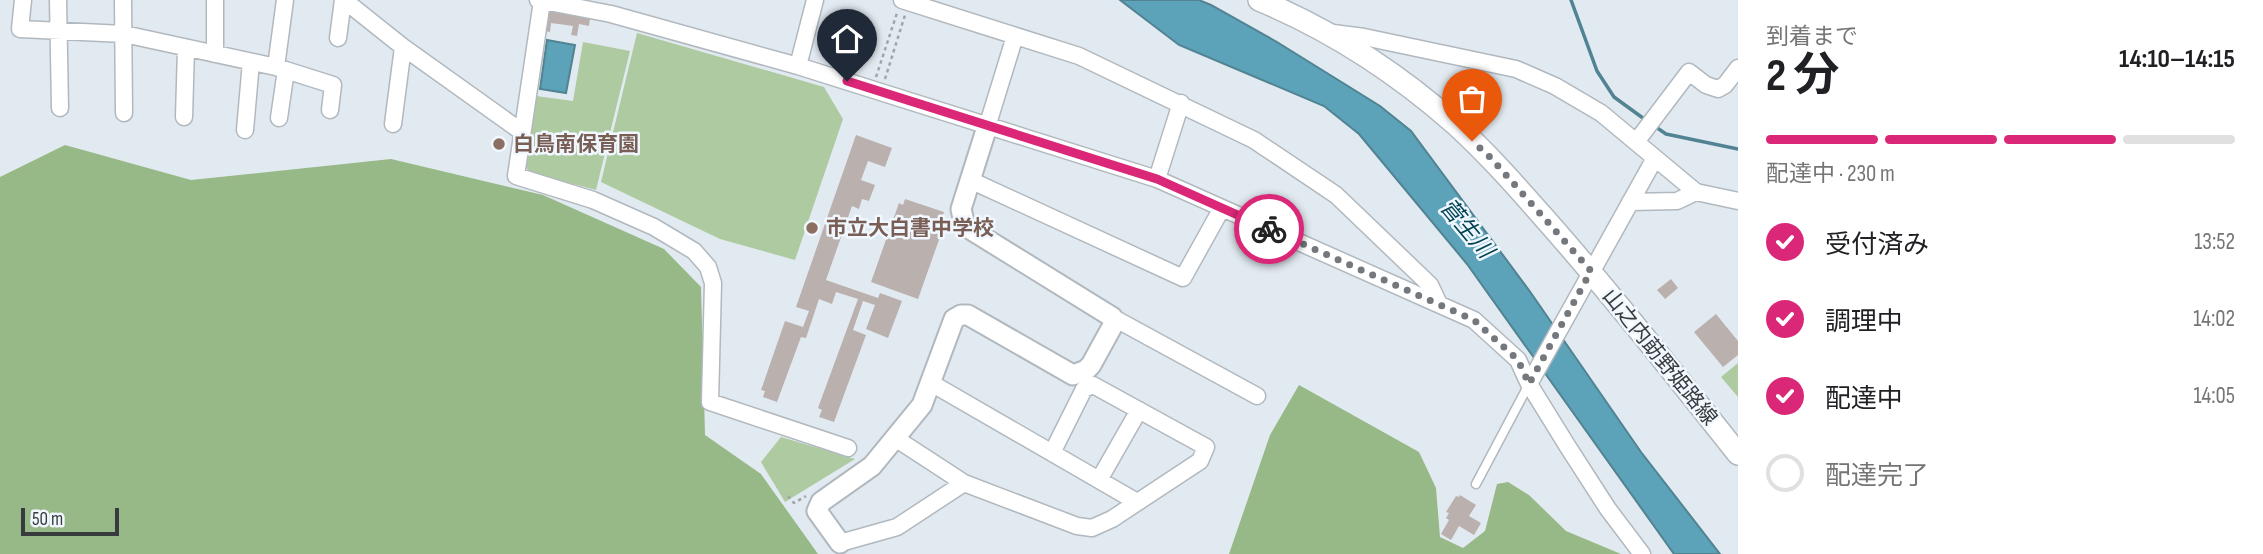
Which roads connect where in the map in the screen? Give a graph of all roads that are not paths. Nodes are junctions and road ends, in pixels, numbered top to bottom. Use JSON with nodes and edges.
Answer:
{"nodes":[{"id":1,"x":23,"y":0,"type":"edge"},
{"id":2,"x":58,"y":0,"type":"edge"},
{"id":3,"x":123,"y":0,"type":"edge"},
{"id":4,"x":215,"y":0,"type":"edge"},
{"id":5,"x":285,"y":0,"type":"edge"},
{"id":6,"x":344,"y":0,"type":"edge"},
{"id":7,"x":540,"y":0,"type":"edge"},
{"id":8,"x":815,"y":0,"type":"edge"},
{"id":9,"x":1259,"y":0,"type":"edge"},
{"id":10,"x":903,"y":5,"type":"edge"},
{"id":11,"x":612,"y":7,"type":"edge"},
{"id":12,"x":58,"y":30,"type":"junction"},
{"id":13,"x":1329,"y":33,"type":"junction"},
{"id":14,"x":124,"y":34,"type":"junction"},
{"id":15,"x":1015,"y":36,"type":"junction"},
{"id":16,"x":338,"y":38,"type":"dead end"},
{"id":17,"x":403,"y":47,"type":"junction"},
{"id":18,"x":186,"y":48,"type":"junction"},
{"id":19,"x":215,"y":54,"type":"junction"},
{"id":20,"x":251,"y":62,"type":"junction"},
{"id":21,"x":798,"y":66,"type":"junction"},
{"id":22,"x":1738,"y":68,"type":"edge"},
{"id":23,"x":281,"y":69,"type":"junction"},
{"id":24,"x":1181,"y":103,"type":"junction"},
{"id":25,"x":60,"y":108,"type":"dead end"},
{"id":26,"x":330,"y":110,"type":"dead end"},
{"id":27,"x":124,"y":113,"type":"dead end"},
{"id":28,"x":184,"y":117,"type":"dead end"},
{"id":29,"x":279,"y":118,"type":"dead end"},
{"id":30,"x":393,"y":124,"type":"dead end"},
{"id":31,"x":987,"y":127,"type":"junction"},
{"id":32,"x":245,"y":130,"type":"dead end"},
{"id":33,"x":1646,"y":130,"type":"junction"},
{"id":34,"x":522,"y":132,"type":"junction"},
{"id":35,"x":1655,"y":158,"type":"junction"},
{"id":36,"x":1157,"y":179,"type":"junction"},
{"id":37,"x":970,"y":180,"type":"junction"},
{"id":38,"x":1696,"y":192,"type":"junction"},
{"id":39,"x":1738,"y":201,"type":"edge"},
{"id":40,"x":1630,"y":202,"type":"junction"},
{"id":41,"x":1222,"y":208,"type":"junction"},
{"id":42,"x":1589,"y":275,"type":"junction"},
{"id":43,"x":1438,"y":304,"type":"junction"},
{"id":44,"x":1112,"y":317,"type":"junction"},
{"id":45,"x":1532,"y":379,"type":"junction"},
{"id":46,"x":931,"y":383,"type":"junction"},
{"id":47,"x":1257,"y":396,"type":"dead end"},
{"id":48,"x":1139,"y":410,"type":"junction"},
{"id":49,"x":895,"y":438,"type":"junction"},
{"id":50,"x":848,"y":448,"type":"dead end"},
{"id":51,"x":1052,"y":453,"type":"junction"},
{"id":52,"x":1738,"y":454,"type":"edge"},
{"id":53,"x":1099,"y":480,"type":"junction"},
{"id":54,"x":964,"y":483,"type":"junction"},
{"id":55,"x":1476,"y":484,"type":"dead end"},
{"id":56,"x":1137,"y":502,"type":"junction"},
{"id":57,"x":840,"y":543,"type":"joint"},
{"id":58,"x":1642,"y":554,"type":"edge"}],
"edges":[{"from":1,"to":12,"type":"street"},
{"from":2,"to":12,"type":"street"},
{"from":3,"to":14,"type":"street"},
{"from":4,"to":19,"type":"street"},
{"from":5,"to":23,"type":"street"},
{"from":6,"to":16,"type":"street"},
{"from":6,"to":17,"type":"street"},
{"from":7,"to":11,"type":"street"},
{"from":7,"to":34,"type":"street"},
{"from":8,"to":21,"type":"street"},
{"from":9,"to":13,"type":"main road","name":"山之内莇野姫路線"},
{"from":10,"to":15,"type":"street"},
{"from":11,"to":21,"type":"street"},
{"from":12,"to":14,"type":"street"},
{"from":12,"to":25,"type":"street"},
{"from":13,"to":33,"type":"street"},
{"from":13,"to":42,"type":"main road","name":"山之内莇野姫路線"},
{"from":14,"to":18,"type":"street"},
{"from":14,"to":27,"type":"street"},
{"from":15,"to":24,"type":"street"},
{"from":15,"to":31,"type":"street"},
{"from":17,"to":30,"type":"street"},
{"from":17,"to":34,"type":"street"},
{"from":18,"to":19,"type":"street"},
{"from":18,"to":28,"type":"street"},
{"from":19,"to":20,"type":"street"},
{"from":20,"to":23,"type":"street"},
{"from":20,"to":32,"type":"street"},
{"from":21,"to":31,"type":"street"},
{"from":22,"to":33,"type":"street"},
{"from":23,"to":26,"type":"street"},
{"from":23,"to":29,"type":"street"},
{"from":24,"to":36,"type":"street"},
{"from":24,"to":43,"type":"street"},
{"from":31,"to":36,"type":"street"},
{"from":31,"to":37,"type":"street"},
{"from":33,"to":35,"type":"street"},
{"from":34,"to":50,"type":"street"},
{"from":35,"to":38,"type":"street"},
{"from":35,"to":40,"type":"street"},
{"from":36,"to":41,"type":"street"},
{"from":37,"to":41,"type":"street"},
{"from":37,"to":44,"type":"street"},
{"from":38,"to":39,"type":"street"},
{"from":38,"to":40,"type":"street"},
{"from":40,"to":42,"type":"street"},
{"from":41,"to":43,"type":"street"},
{"from":42,"to":45,"type":"street"},
{"from":42,"to":52,"type":"main road","name":"山之内莇野姫路線"},
{"from":43,"to":45,"type":"street"},
{"from":44,"to":46,"type":"street"},
{"from":44,"to":47,"type":"street"},
{"from":45,"to":55,"type":"lane"},
{"from":45,"to":58,"type":"street"},
{"from":46,"to":49,"type":"street"},
{"from":46,"to":51,"type":"street"},
{"from":48,"to":51,"type":"street"},
{"from":48,"to":53,"type":"street"},
{"from":48,"to":56,"type":"street"},
{"from":49,"to":54,"type":"street"},
{"from":49,"to":57,"type":"street"},
{"from":51,"to":53,"type":"street"},
{"from":53,"to":56,"type":"street"},
{"from":54,"to":56,"type":"street"},
{"from":54,"to":57,"type":"street"}]}
